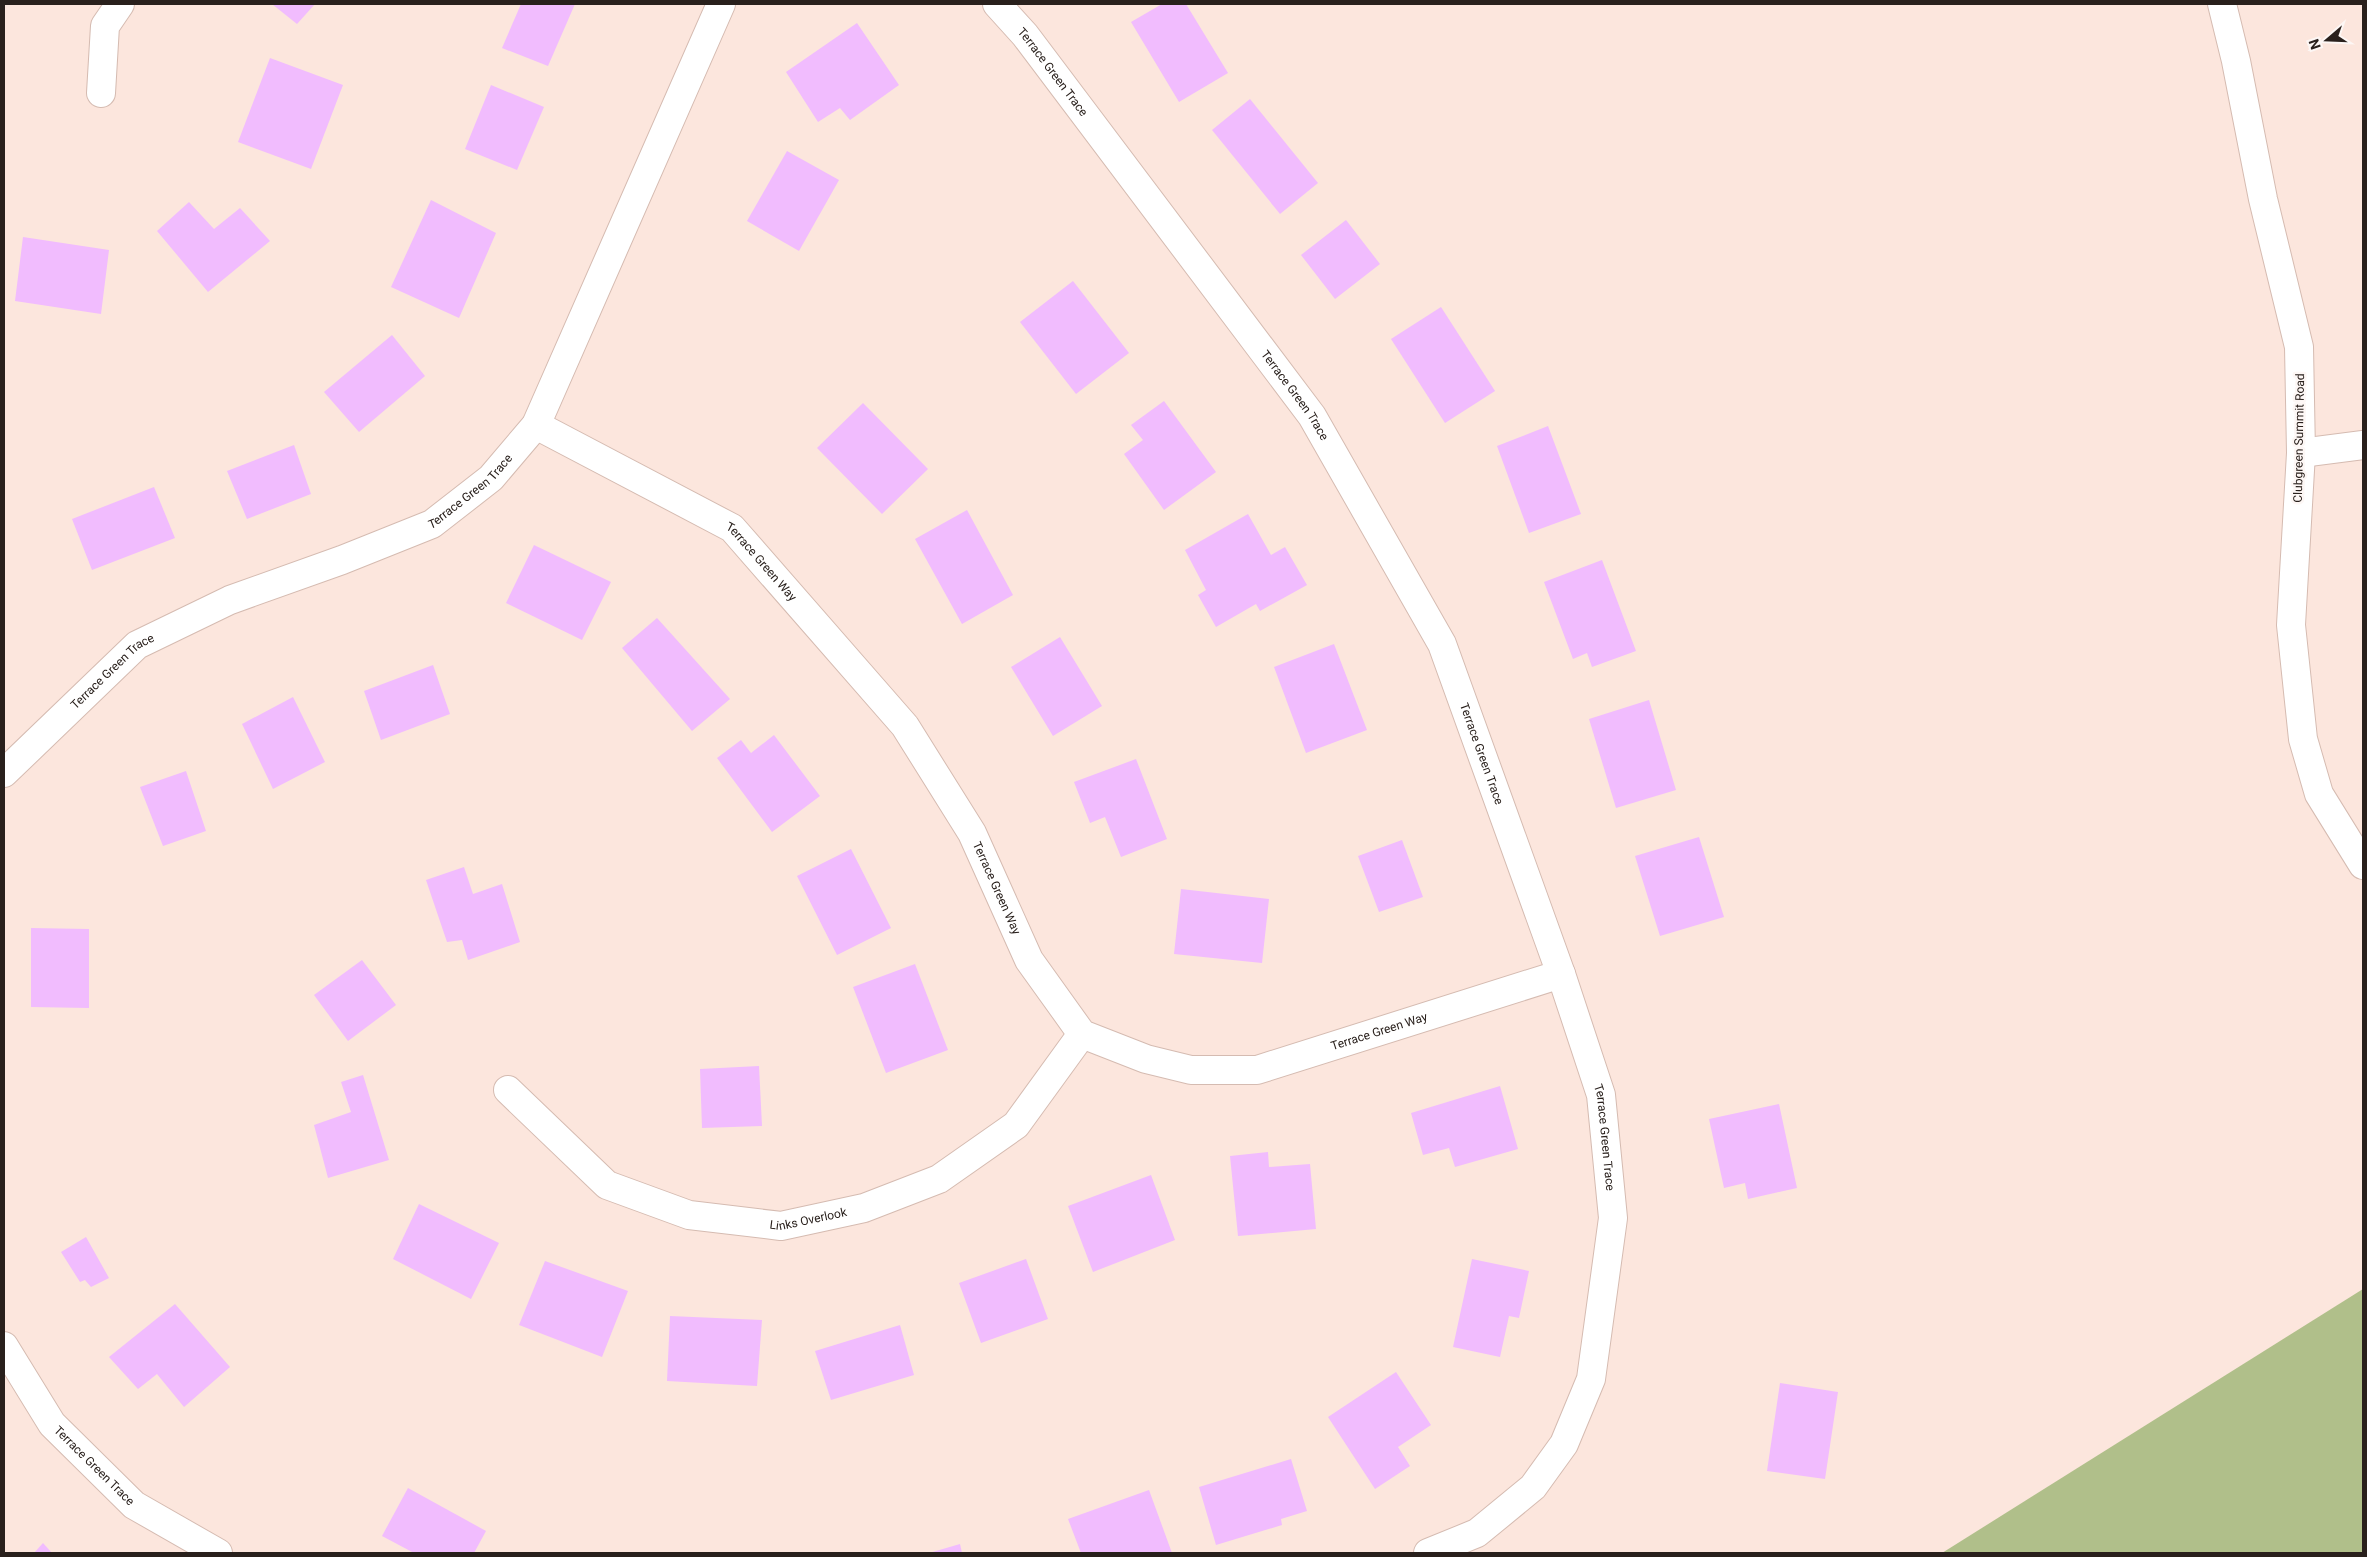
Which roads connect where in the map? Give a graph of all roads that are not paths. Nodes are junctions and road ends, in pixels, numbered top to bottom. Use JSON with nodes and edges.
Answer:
{"nodes":[{"id":1,"x":120,"y":4,"type":"edge"},
{"id":2,"x":721,"y":4,"type":"edge"},
{"id":3,"x":997,"y":4,"type":"edge"},
{"id":4,"x":2222,"y":4,"type":"edge"},
{"id":5,"x":101,"y":93,"type":"dead end"},
{"id":6,"x":536,"y":425,"type":"junction"},
{"id":7,"x":2363,"y":445,"type":"edge"},
{"id":8,"x":2301,"y":453,"type":"junction"},
{"id":9,"x":4,"y":773,"type":"edge"},
{"id":10,"x":2363,"y":865,"type":"edge"},
{"id":11,"x":1561,"y":974,"type":"junction"},
{"id":12,"x":1082,"y":1034,"type":"junction"},
{"id":13,"x":508,"y":1090,"type":"dead end"},
{"id":14,"x":4,"y":1346,"type":"edge"},
{"id":15,"x":218,"y":1553,"type":"edge"},
{"id":16,"x":1428,"y":1553,"type":"edge"}],
"edges":[{"from":1,"to":5,"type":"street"},
{"from":2,"to":6,"type":"street","name":"Terrace Green Trace"},
{"from":3,"to":11,"type":"street","name":"Terrace Green Trace"},
{"from":4,"to":8,"type":"street","name":"Clubgreen Summit Road"},
{"from":6,"to":9,"type":"street","name":"Terrace Green Trace"},
{"from":6,"to":12,"type":"street","name":"Terrace Green Way"},
{"from":7,"to":8,"type":"street"},
{"from":8,"to":10,"type":"street","name":"Clubgreen Summit Road"},
{"from":11,"to":12,"type":"street","name":"Terrace Green Way"},
{"from":11,"to":16,"type":"street","name":"Terrace Green Trace"},
{"from":12,"to":13,"type":"street","name":"Links Overlook"},
{"from":14,"to":15,"type":"street","name":"Terrace Green Trace"}]}
